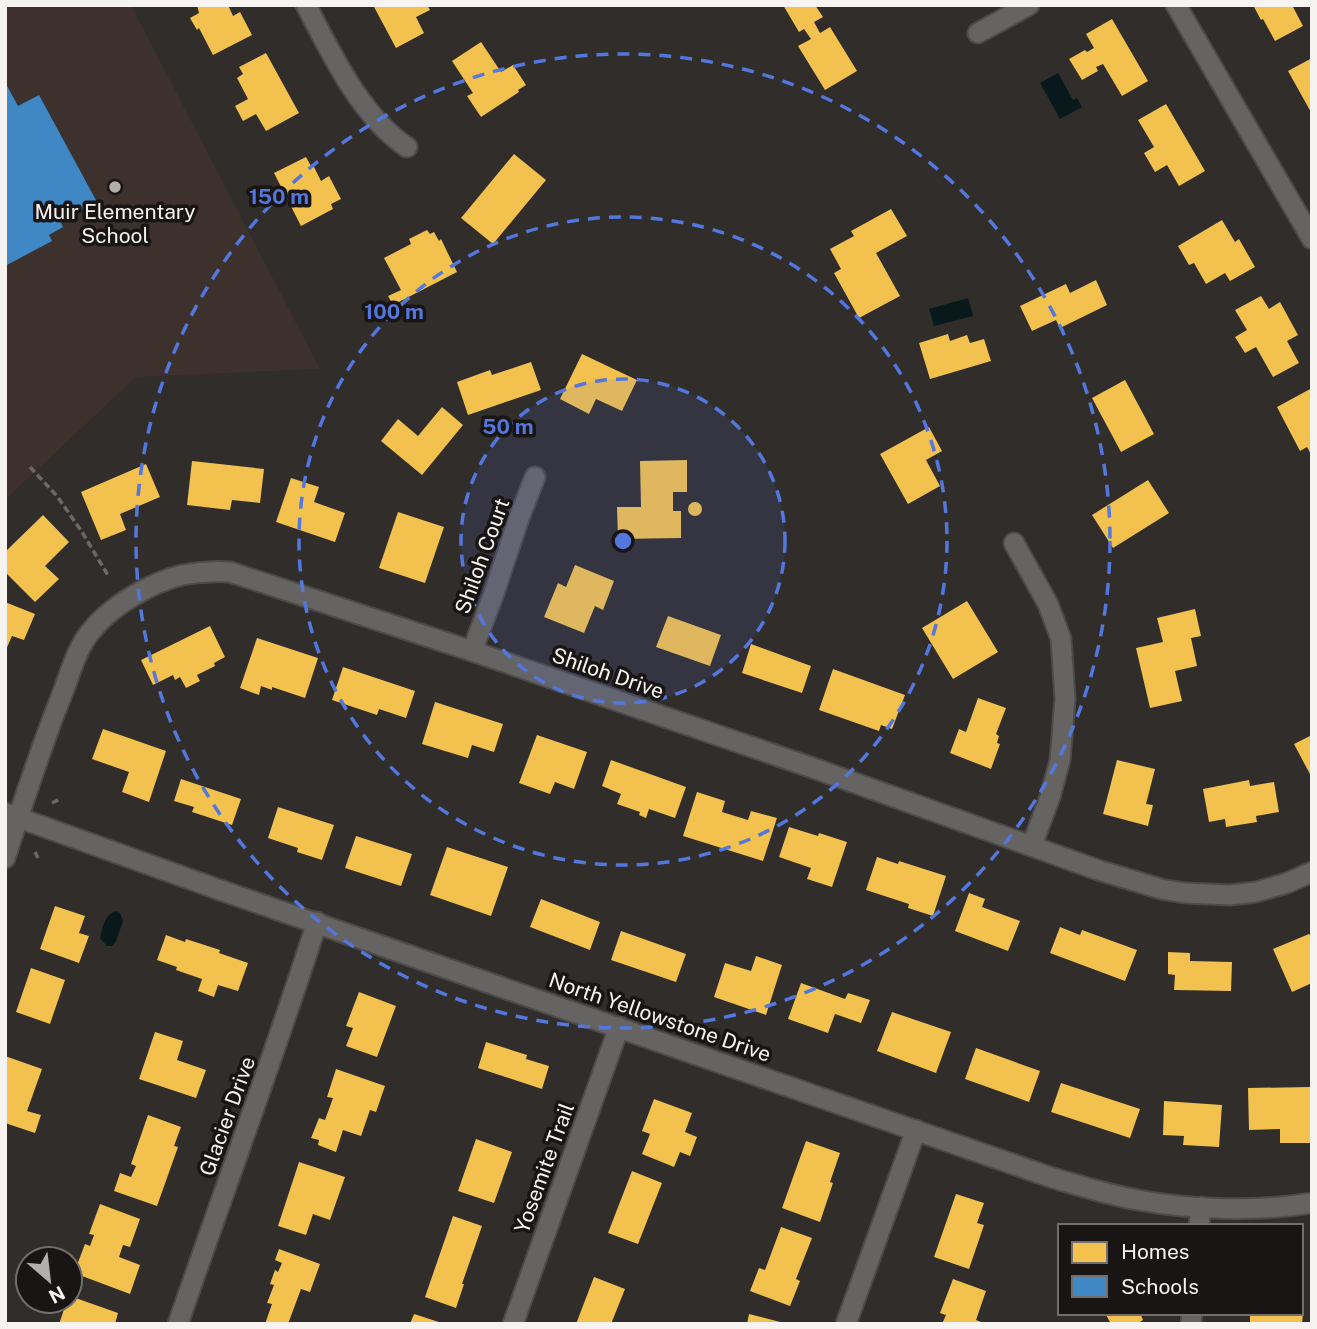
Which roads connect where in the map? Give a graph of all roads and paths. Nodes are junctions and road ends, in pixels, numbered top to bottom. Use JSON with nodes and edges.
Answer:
{"nodes":[{"id":1,"x":306,"y":5,"type":"edge"},
{"id":2,"x":1029,"y":5,"type":"edge"},
{"id":3,"x":1175,"y":5,"type":"edge"},
{"id":4,"x":978,"y":33,"type":"dead end"},
{"id":5,"x":407,"y":147,"type":"dead end"},
{"id":6,"x":1312,"y":239,"type":"edge"},
{"id":7,"x":30,"y":467,"type":"dead end"},
{"id":8,"x":535,"y":477,"type":"dead end"},
{"id":9,"x":1014,"y":542,"type":"dead end"},
{"id":10,"x":109,"y":577,"type":"dead end"},
{"id":11,"x":472,"y":651,"type":"junction"},
{"id":12,"x":60,"y":799,"type":"dead end"},
{"id":13,"x":52,"y":803,"type":"dead end"},
{"id":14,"x":12,"y":816,"type":"edge"},
{"id":15,"x":1032,"y":845,"type":"junction"},
{"id":16,"x":35,"y":852,"type":"dead end"},
{"id":17,"x":5,"y":858,"type":"edge"},
{"id":18,"x":38,"y":858,"type":"dead end"},
{"id":19,"x":1312,"y":872,"type":"edge"},
{"id":20,"x":317,"y":922,"type":"junction"},
{"id":21,"x":619,"y":1027,"type":"junction"},
{"id":22,"x":916,"y":1130,"type":"junction"},
{"id":23,"x":1312,"y":1203,"type":"edge"},
{"id":24,"x":1200,"y":1216,"type":"edge"},
{"id":25,"x":178,"y":1324,"type":"edge"},
{"id":26,"x":513,"y":1324,"type":"edge"},
{"id":27,"x":846,"y":1324,"type":"edge"}],
"edges":[{"from":1,"to":5,"type":"street"},
{"from":2,"to":4,"type":"street"},
{"from":3,"to":6,"type":"street"},
{"from":7,"to":10,"type":"path"},
{"from":8,"to":11,"type":"street","name":"Shiloh Court"},
{"from":9,"to":15,"type":"street"},
{"from":11,"to":14,"type":"street","name":"Shiloh Drive"},
{"from":11,"to":15,"type":"street","name":"Shiloh Drive"},
{"from":12,"to":13,"type":"path"},
{"from":14,"to":17,"type":"street","name":"Shiloh Drive"},
{"from":14,"to":20,"type":"street","name":"North Yellowstone Drive"},
{"from":15,"to":19,"type":"street","name":"Shiloh Drive"},
{"from":16,"to":18,"type":"path"},
{"from":20,"to":21,"type":"street","name":"North Yellowstone Drive"},
{"from":20,"to":25,"type":"street","name":"Glacier Drive"},
{"from":21,"to":22,"type":"street","name":"North Yellowstone Drive"},
{"from":21,"to":26,"type":"street","name":"Yosemite Trail"},
{"from":22,"to":24,"type":"street","name":"North Yellowstone Drive"},
{"from":22,"to":27,"type":"street"},
{"from":23,"to":24,"type":"street","name":"North Yellowstone Drive"}]}
